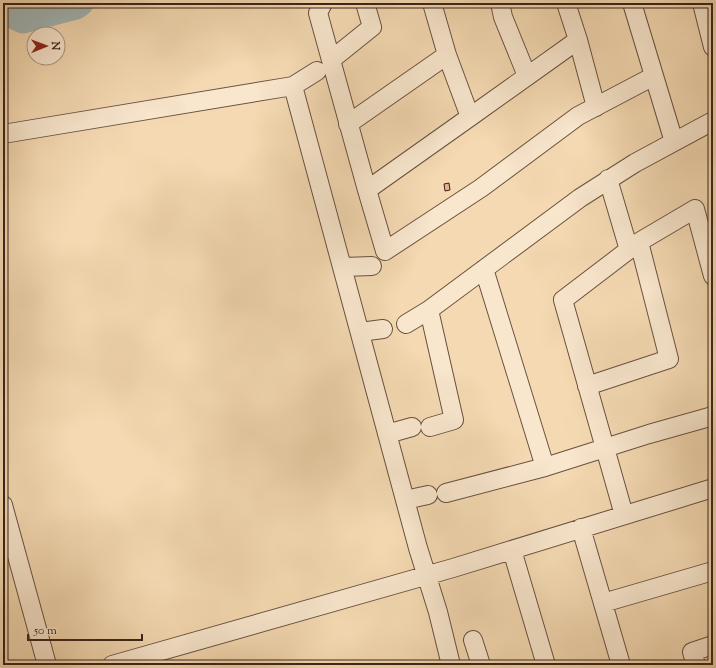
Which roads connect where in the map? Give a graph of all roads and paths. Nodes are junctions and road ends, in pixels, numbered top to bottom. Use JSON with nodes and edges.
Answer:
{"nodes":[{"id":1,"x":323,"y":3,"type":"edge"},
{"id":2,"x":365,"y":3,"type":"edge"},
{"id":3,"x":432,"y":3,"type":"edge"},
{"id":4,"x":500,"y":3,"type":"edge"},
{"id":5,"x":566,"y":3,"type":"edge"},
{"id":6,"x":632,"y":3,"type":"edge"},
{"id":7,"x":702,"y":3,"type":"edge"},
{"id":8,"x":578,"y":40,"type":"junction"},
{"id":9,"x":713,"y":47,"type":"edge"},
{"id":10,"x":447,"y":55,"type":"junction"},
{"id":11,"x":331,"y":60,"type":"junction"},
{"id":12,"x":317,"y":71,"type":"dead end"},
{"id":13,"x":527,"y":76,"type":"junction"},
{"id":14,"x":654,"y":76,"type":"junction"},
{"id":15,"x":293,"y":86,"type":"junction"},
{"id":16,"x":596,"y":107,"type":"junction"},
{"id":17,"x":470,"y":117,"type":"junction"},
{"id":18,"x":713,"y":121,"type":"edge"},
{"id":19,"x":348,"y":124,"type":"junction"},
{"id":20,"x":3,"y":134,"type":"edge"},
{"id":21,"x":674,"y":142,"type":"junction"},
{"id":22,"x":608,"y":180,"type":"junction"},
{"id":23,"x":367,"y":190,"type":"junction"},
{"id":24,"x":634,"y":246,"type":"junction"},
{"id":25,"x":372,"y":266,"type":"dead end"},
{"id":26,"x":343,"y":267,"type":"junction"},
{"id":27,"x":484,"y":269,"type":"junction"},
{"id":28,"x":713,"y":276,"type":"edge"},
{"id":29,"x":429,"y":310,"type":"junction"},
{"id":30,"x":406,"y":324,"type":"dead end"},
{"id":31,"x":383,"y":329,"type":"dead end"},
{"id":32,"x":360,"y":332,"type":"junction"},
{"id":33,"x":588,"y":386,"type":"junction"},
{"id":34,"x":713,"y":416,"type":"edge"},
{"id":35,"x":412,"y":427,"type":"dead end"},
{"id":36,"x":430,"y":427,"type":"dead end"},
{"id":37,"x":388,"y":434,"type":"junction"},
{"id":38,"x":605,"y":449,"type":"junction"},
{"id":39,"x":545,"y":467,"type":"junction"},
{"id":40,"x":713,"y":488,"type":"edge"},
{"id":41,"x":446,"y":493,"type":"dead end"},
{"id":42,"x":428,"y":495,"type":"dead end"},
{"id":43,"x":406,"y":500,"type":"junction"},
{"id":44,"x":3,"y":505,"type":"edge"},
{"id":45,"x":624,"y":515,"type":"junction"},
{"id":46,"x":581,"y":528,"type":"junction"},
{"id":47,"x":512,"y":550,"type":"junction"},
{"id":48,"x":713,"y":571,"type":"edge"},
{"id":49,"x":602,"y":602,"type":"junction"},
{"id":50,"x":460,"y":642,"type":"junction"},
{"id":51,"x":713,"y":645,"type":"edge"},
{"id":52,"x":47,"y":665,"type":"edge"},
{"id":53,"x":112,"y":665,"type":"edge"},
{"id":54,"x":451,"y":665,"type":"edge"},
{"id":55,"x":481,"y":665,"type":"edge"},
{"id":56,"x":546,"y":665,"type":"edge"},
{"id":57,"x":621,"y":665,"type":"edge"},
{"id":58,"x":696,"y":665,"type":"edge"}],
"edges":[{"from":1,"to":11,"type":"street"},
{"from":2,"to":11,"type":"street"},
{"from":3,"to":10,"type":"street"},
{"from":4,"to":13,"type":"street"},
{"from":5,"to":8,"type":"street"},
{"from":6,"to":14,"type":"street"},
{"from":7,"to":9,"type":"street"},
{"from":8,"to":13,"type":"street"},
{"from":8,"to":16,"type":"street"},
{"from":10,"to":17,"type":"street"},
{"from":10,"to":19,"type":"street"},
{"from":11,"to":19,"type":"street"},
{"from":12,"to":15,"type":"street"},
{"from":13,"to":17,"type":"street"},
{"from":14,"to":16,"type":"street"},
{"from":14,"to":21,"type":"street"},
{"from":15,"to":20,"type":"street"},
{"from":15,"to":26,"type":"street"},
{"from":16,"to":23,"type":"street"},
{"from":17,"to":23,"type":"street"},
{"from":18,"to":21,"type":"street"},
{"from":19,"to":23,"type":"street"},
{"from":21,"to":22,"type":"street"},
{"from":22,"to":24,"type":"street"},
{"from":22,"to":27,"type":"street"},
{"from":24,"to":28,"type":"street"},
{"from":24,"to":33,"type":"street"},
{"from":24,"to":33,"type":"street"},
{"from":25,"to":26,"type":"street"},
{"from":26,"to":32,"type":"street"},
{"from":27,"to":29,"type":"street"},
{"from":27,"to":39,"type":"street"},
{"from":29,"to":30,"type":"street"},
{"from":29,"to":36,"type":"street"},
{"from":31,"to":32,"type":"street"},
{"from":32,"to":37,"type":"street"},
{"from":33,"to":38,"type":"street"},
{"from":34,"to":38,"type":"street"},
{"from":35,"to":37,"type":"street"},
{"from":37,"to":43,"type":"street"},
{"from":38,"to":39,"type":"street"},
{"from":38,"to":45,"type":"street"},
{"from":39,"to":41,"type":"street"},
{"from":40,"to":45,"type":"street"},
{"from":42,"to":43,"type":"street"},
{"from":43,"to":50,"type":"street"},
{"from":44,"to":52,"type":"street"},
{"from":45,"to":46,"type":"street"},
{"from":46,"to":47,"type":"street"},
{"from":46,"to":49,"type":"street"},
{"from":47,"to":53,"type":"street"},
{"from":47,"to":56,"type":"street"},
{"from":48,"to":49,"type":"street"},
{"from":49,"to":57,"type":"street"},
{"from":50,"to":54,"type":"street"},
{"from":50,"to":55,"type":"street"},
{"from":51,"to":58,"type":"street"}]}
